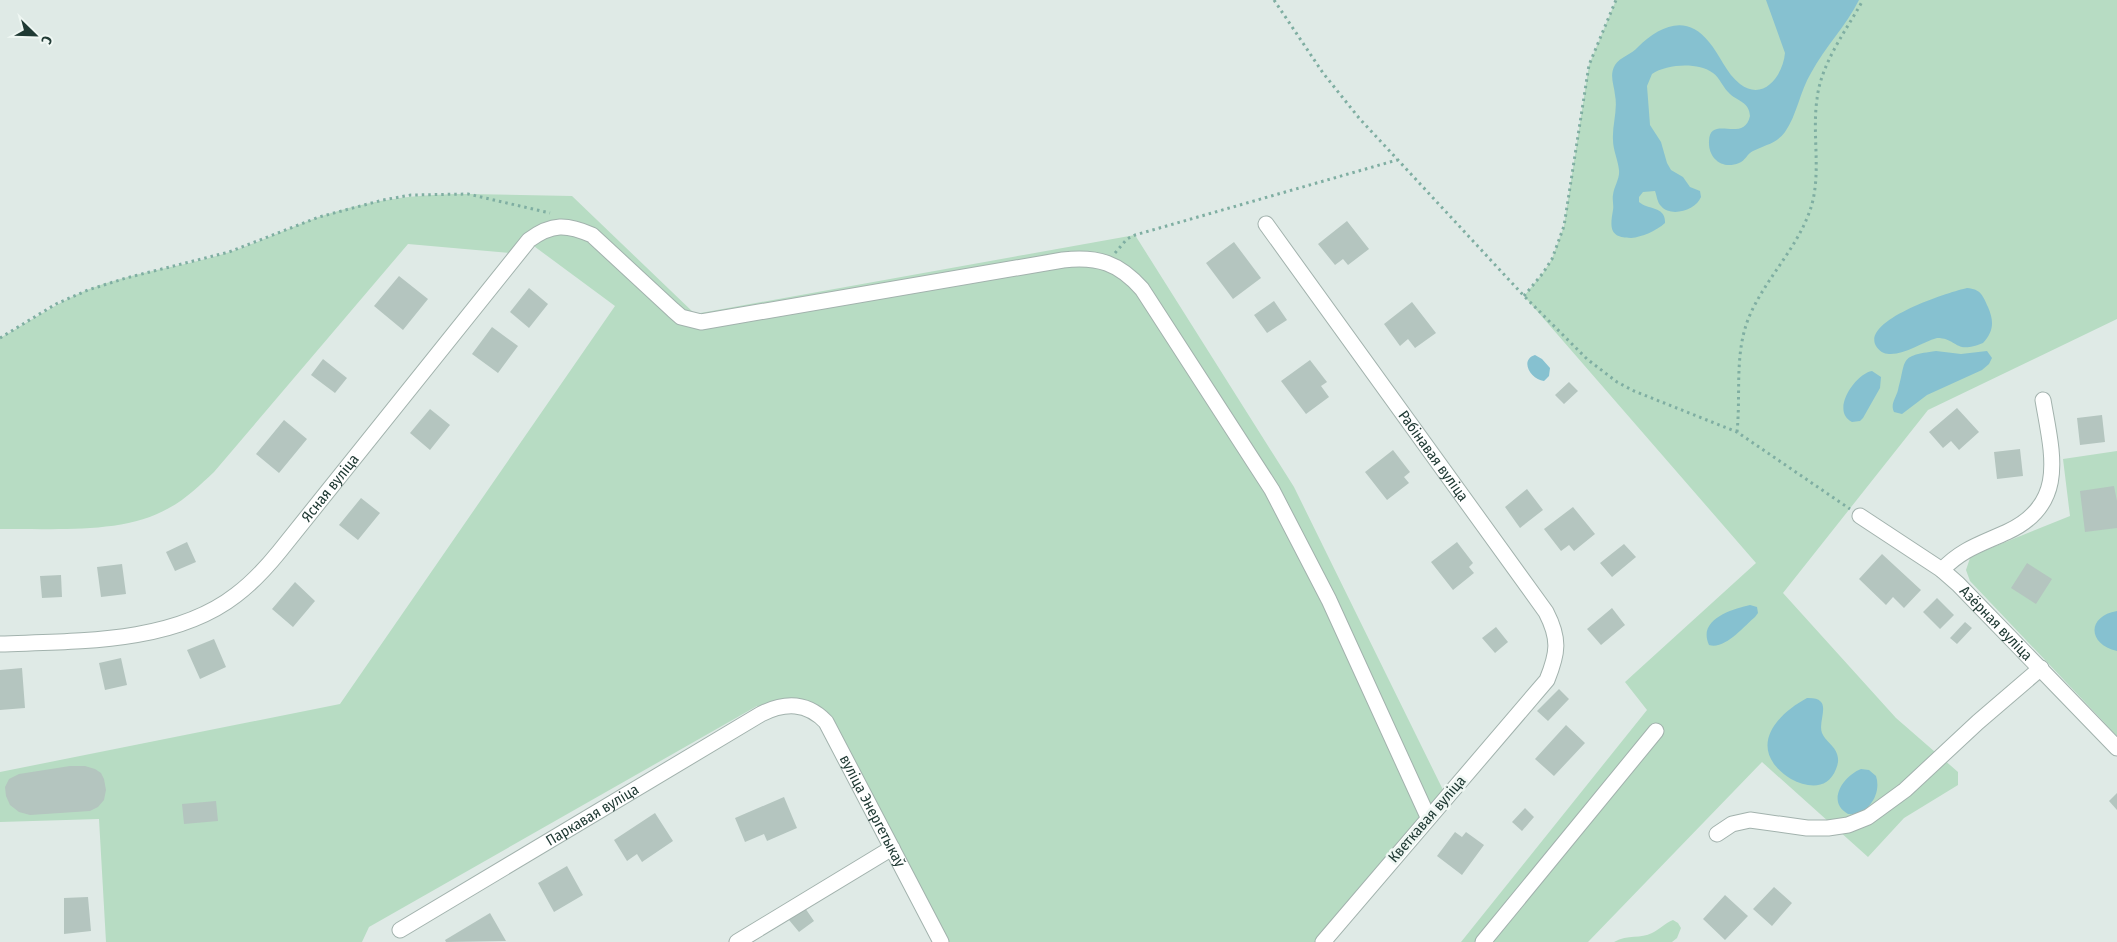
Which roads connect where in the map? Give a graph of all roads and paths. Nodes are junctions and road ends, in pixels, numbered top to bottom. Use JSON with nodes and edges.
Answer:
{"nodes":[{"id":1,"x":1274,"y":0,"type":"edge"},
{"id":2,"x":1616,"y":0,"type":"edge"},
{"id":3,"x":1863,"y":0,"type":"edge"},
{"id":4,"x":1396,"y":160,"type":"junction"},
{"id":5,"x":556,"y":215,"type":"dead end"},
{"id":6,"x":1266,"y":224,"type":"dead end"},
{"id":7,"x":1110,"y":264,"type":"junction"},
{"id":8,"x":1524,"y":296,"type":"junction"},
{"id":9,"x":0,"y":338,"type":"edge"},
{"id":10,"x":2043,"y":400,"type":"dead end"},
{"id":11,"x":1737,"y":432,"type":"junction"},
{"id":12,"x":1860,"y":516,"type":"joint"},
{"id":13,"x":1942,"y":570,"type":"junction"},
{"id":14,"x":0,"y":644,"type":"edge"},
{"id":15,"x":2041,"y":668,"type":"junction"},
{"id":16,"x":1532,"y":698,"type":"joint"},
{"id":17,"x":786,"y":704,"type":"joint"},
{"id":18,"x":1656,"y":731,"type":"dead end"},
{"id":19,"x":2117,"y":748,"type":"edge"},
{"id":20,"x":1428,"y":817,"type":"junction"},
{"id":21,"x":1716,"y":834,"type":"dead end"},
{"id":22,"x":892,"y":848,"type":"junction"},
{"id":23,"x":400,"y":930,"type":"dead end"},
{"id":24,"x":737,"y":942,"type":"edge"},
{"id":25,"x":941,"y":942,"type":"edge"},
{"id":26,"x":1323,"y":942,"type":"edge"},
{"id":27,"x":1483,"y":942,"type":"edge"}],
"edges":[{"from":1,"to":4,"type":"path"},
{"from":2,"to":8,"type":"path"},
{"from":3,"to":11,"type":"path"},
{"from":4,"to":7,"type":"path"},
{"from":4,"to":8,"type":"path"},
{"from":5,"to":9,"type":"path"},
{"from":6,"to":16,"type":"street","name":"Рабінавая вуліца"},
{"from":7,"to":14,"type":"street","name":"Ясная вуліца"},
{"from":7,"to":20,"type":"street"},
{"from":8,"to":11,"type":"path"},
{"from":10,"to":13,"type":"street"},
{"from":11,"to":12,"type":"path"},
{"from":12,"to":13,"type":"street","name":"Азёрная вуліца"},
{"from":13,"to":15,"type":"street","name":"Азёрная вуліца"},
{"from":15,"to":19,"type":"street","name":"Азёрная вуліца"},
{"from":15,"to":21,"type":"street"},
{"from":16,"to":20,"type":"street","name":"Кветкавая вуліца"},
{"from":17,"to":22,"type":"street","name":"вуліца Энергетыкаў"},
{"from":17,"to":23,"type":"street","name":"Паркавая вуліца"},
{"from":18,"to":27,"type":"street"},
{"from":20,"to":26,"type":"street","name":"Кветкавая вуліца"},
{"from":22,"to":24,"type":"street"},
{"from":22,"to":25,"type":"street","name":"вуліца Энергетыкаў"}]}
